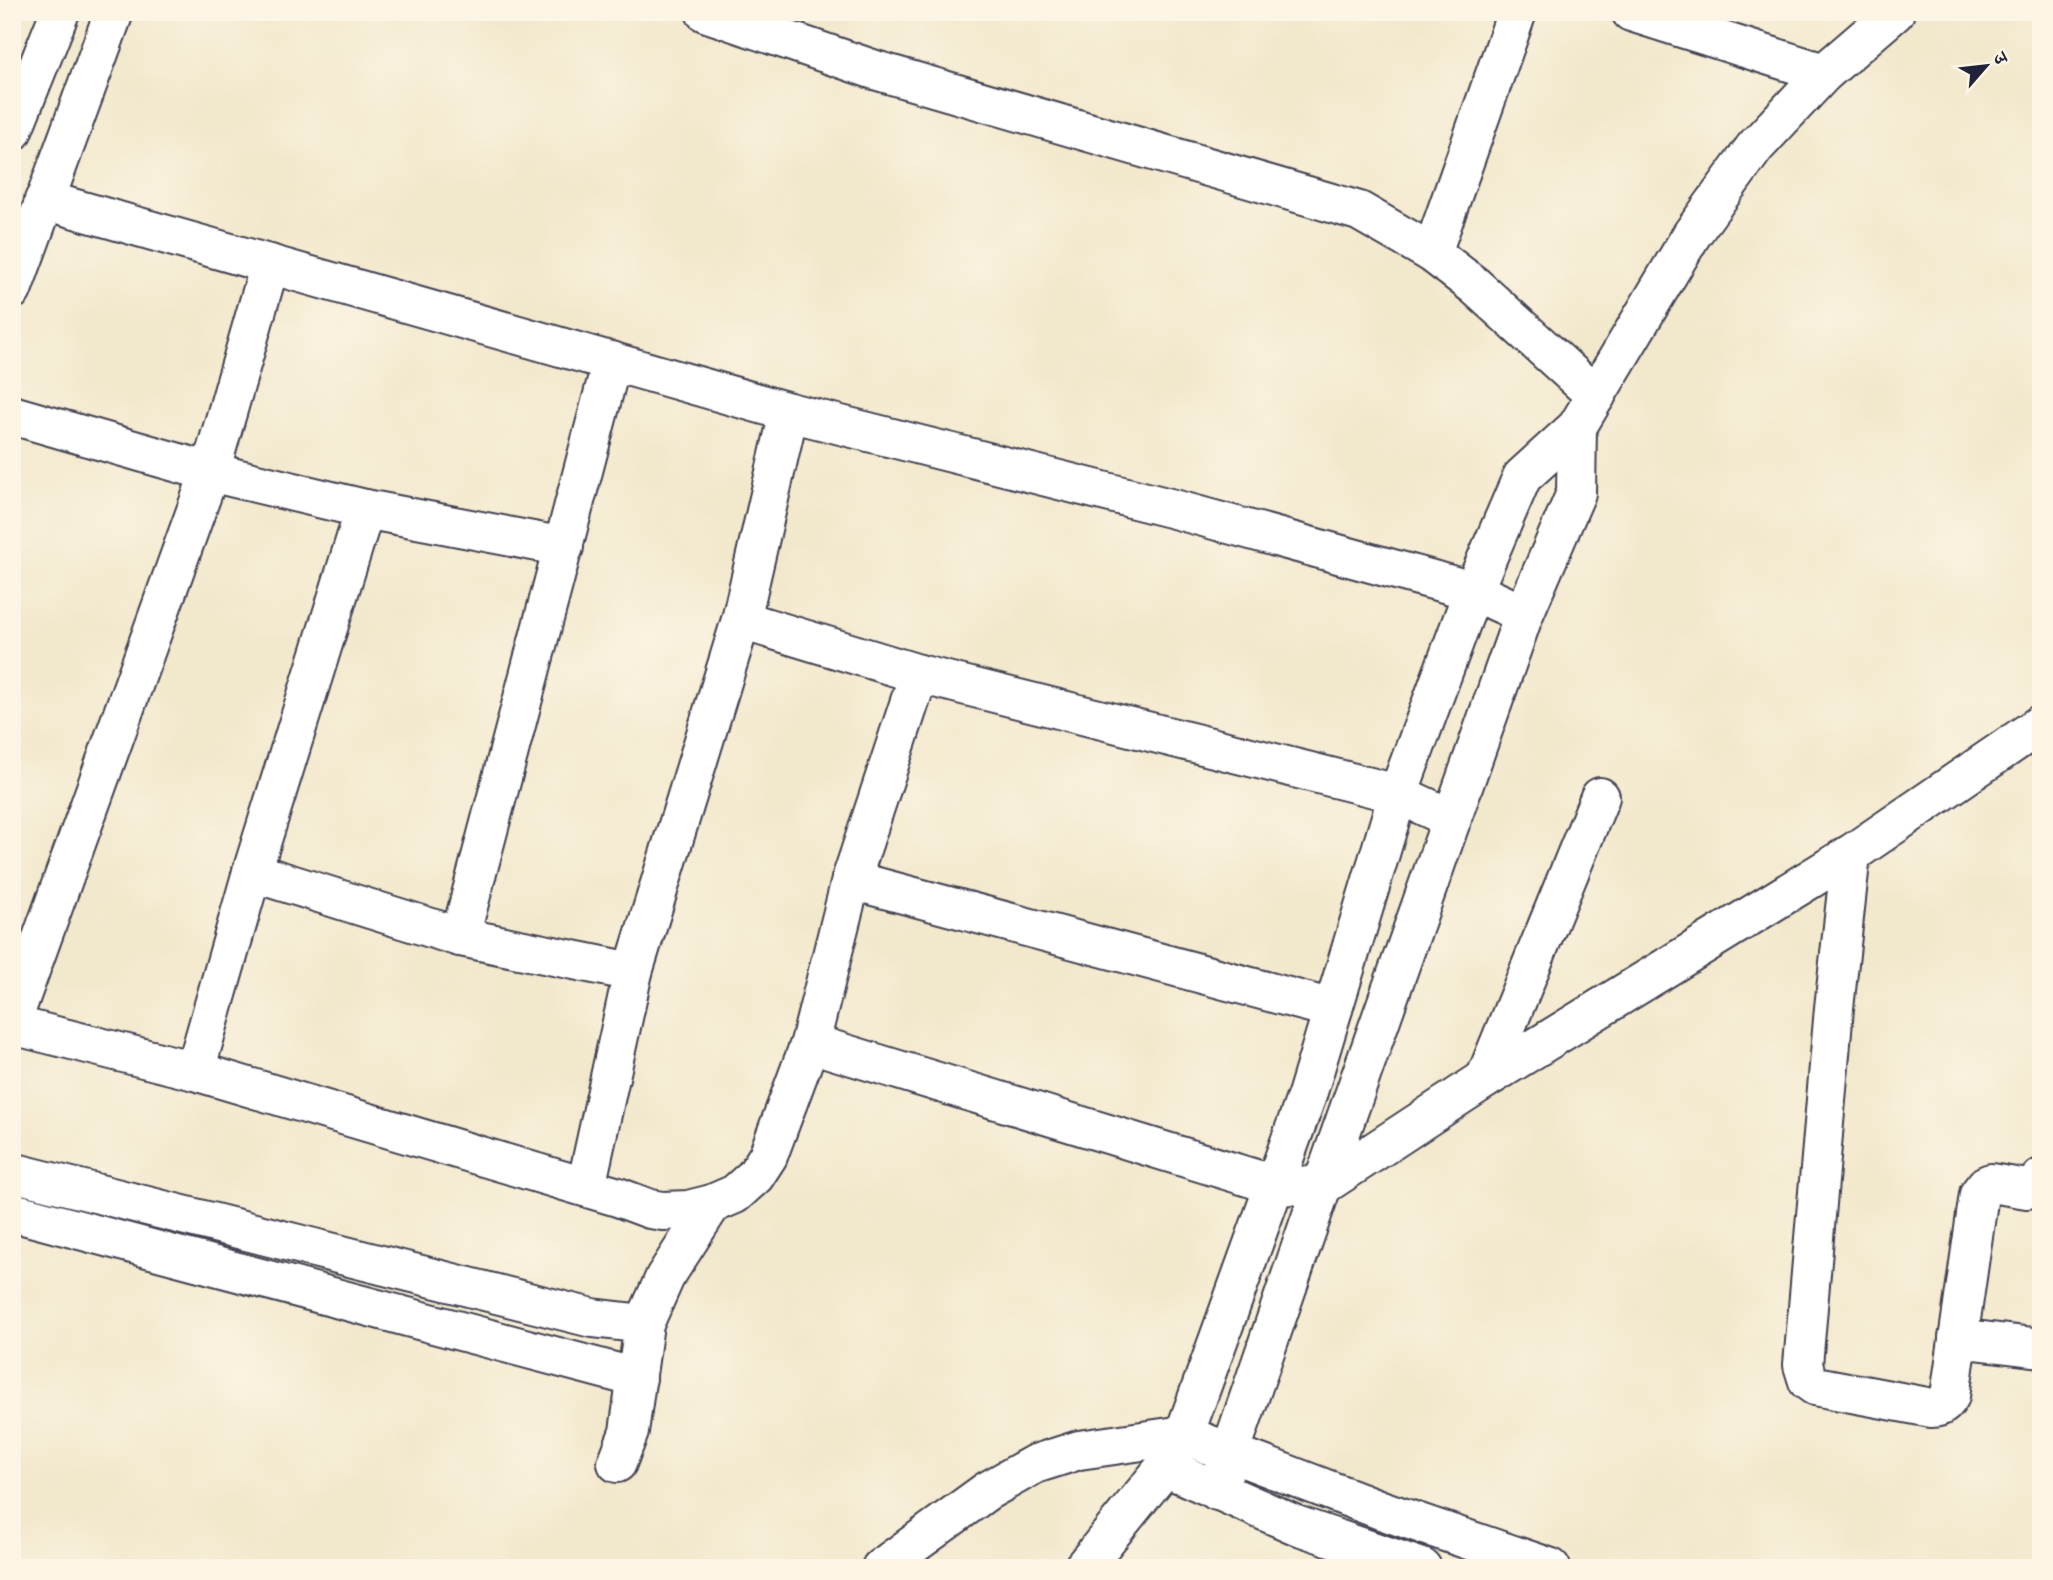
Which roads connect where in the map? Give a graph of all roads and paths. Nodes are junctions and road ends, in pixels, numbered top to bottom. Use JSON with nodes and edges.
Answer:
{"nodes":[{"id":1,"x":60,"y":12,"type":"edge"},
{"id":2,"x":114,"y":12,"type":"edge"},
{"id":3,"x":705,"y":12,"type":"edge"},
{"id":4,"x":1517,"y":12,"type":"edge"},
{"id":5,"x":1631,"y":12,"type":"edge"},
{"id":6,"x":1895,"y":12,"type":"edge"},
{"id":7,"x":1824,"y":73,"type":"junction"},
{"id":8,"x":12,"y":132,"type":"edge"},
{"id":9,"x":44,"y":201,"type":"junction"},
{"id":10,"x":1432,"y":253,"type":"junction"},
{"id":11,"x":270,"y":264,"type":"junction"},
{"id":12,"x":12,"y":290,"type":"edge"},
{"id":13,"x":612,"y":361,"type":"junction"},
{"id":14,"x":1587,"y":411,"type":"junction"},
{"id":15,"x":789,"y":412,"type":"junction"},
{"id":16,"x":12,"y":415,"type":"edge"},
{"id":17,"x":210,"y":472,"type":"junction"},
{"id":18,"x":365,"y":509,"type":"junction"},
{"id":19,"x":564,"y":547,"type":"junction"},
{"id":20,"x":1472,"y":591,"type":"junction"},
{"id":21,"x":1524,"y":614,"type":"junction"},
{"id":22,"x":741,"y":620,"type":"junction"},
{"id":23,"x":919,"y":674,"type":"junction"},
{"id":24,"x":2038,"y":733,"type":"edge"},
{"id":25,"x":1398,"y":794,"type":"junction"},
{"id":26,"x":1600,"y":797,"type":"dead end"},
{"id":27,"x":1452,"y":819,"type":"junction"},
{"id":28,"x":1851,"y":854,"type":"junction"},
{"id":29,"x":252,"y":873,"type":"junction"},
{"id":30,"x":851,"y":880,"type":"junction"},
{"id":31,"x":460,"y":937,"type":"junction"},
{"id":32,"x":633,"y":972,"type":"junction"},
{"id":33,"x":1333,"y":1009,"type":"junction"},
{"id":34,"x":12,"y":1023,"type":"edge"},
{"id":35,"x":810,"y":1044,"type":"junction"},
{"id":36,"x":195,"y":1071,"type":"junction"},
{"id":37,"x":1485,"y":1079,"type":"junction"},
{"id":38,"x":12,"y":1172,"type":"edge"},
{"id":39,"x":2041,"y":1178,"type":"edge"},
{"id":40,"x":1275,"y":1185,"type":"junction"},
{"id":41,"x":1322,"y":1186,"type":"junction"},
{"id":42,"x":586,"y":1188,"type":"junction"},
{"id":43,"x":712,"y":1204,"type":"junction"},
{"id":44,"x":12,"y":1212,"type":"edge"},
{"id":45,"x":644,"y":1324,"type":"junction"},
{"id":46,"x":1958,"y":1338,"type":"junction"},
{"id":47,"x":2041,"y":1348,"type":"edge"},
{"id":48,"x":637,"y":1378,"type":"junction"},
{"id":49,"x":1175,"y":1451,"type":"junction"},
{"id":50,"x":1231,"y":1453,"type":"junction"},
{"id":51,"x":617,"y":1464,"type":"dead end"},
{"id":52,"x":1217,"y":1491,"type":"junction"},
{"id":53,"x":881,"y":1568,"type":"edge"},
{"id":54,"x":1083,"y":1568,"type":"edge"},
{"id":55,"x":1422,"y":1568,"type":"edge"},
{"id":56,"x":1551,"y":1568,"type":"edge"}],
"edges":[{"from":1,"to":8,"type":"street"},
{"from":2,"to":9,"type":"street"},
{"from":3,"to":10,"type":"street"},
{"from":4,"to":10,"type":"street"},
{"from":5,"to":7,"type":"street"},
{"from":6,"to":7,"type":"street"},
{"from":7,"to":14,"type":"street"},
{"from":9,"to":11,"type":"street"},
{"from":9,"to":12,"type":"street"},
{"from":10,"to":14,"type":"street"},
{"from":11,"to":13,"type":"street"},
{"from":11,"to":17,"type":"street"},
{"from":13,"to":15,"type":"street"},
{"from":13,"to":19,"type":"street"},
{"from":14,"to":20,"type":"street"},
{"from":14,"to":21,"type":"street"},
{"from":15,"to":20,"type":"street"},
{"from":15,"to":22,"type":"street"},
{"from":16,"to":17,"type":"street"},
{"from":17,"to":18,"type":"street"},
{"from":17,"to":34,"type":"street"},
{"from":18,"to":19,"type":"street"},
{"from":18,"to":29,"type":"street"},
{"from":19,"to":31,"type":"street"},
{"from":20,"to":21,"type":"street"},
{"from":20,"to":25,"type":"street"},
{"from":21,"to":27,"type":"street"},
{"from":22,"to":23,"type":"street"},
{"from":22,"to":32,"type":"street"},
{"from":23,"to":25,"type":"street"},
{"from":23,"to":30,"type":"street"},
{"from":24,"to":28,"type":"street"},
{"from":25,"to":27,"type":"street"},
{"from":25,"to":33,"type":"street"},
{"from":26,"to":37,"type":"street"},
{"from":27,"to":41,"type":"street"},
{"from":28,"to":37,"type":"street"},
{"from":28,"to":46,"type":"street"},
{"from":29,"to":31,"type":"street"},
{"from":29,"to":36,"type":"street"},
{"from":30,"to":33,"type":"street"},
{"from":30,"to":35,"type":"street"},
{"from":31,"to":32,"type":"street"},
{"from":32,"to":42,"type":"street"},
{"from":33,"to":40,"type":"street"},
{"from":34,"to":36,"type":"street"},
{"from":35,"to":40,"type":"street"},
{"from":35,"to":43,"type":"street"},
{"from":36,"to":42,"type":"street"},
{"from":37,"to":41,"type":"street"},
{"from":38,"to":45,"type":"street"},
{"from":39,"to":46,"type":"street"},
{"from":40,"to":41,"type":"street"},
{"from":40,"to":49,"type":"street"},
{"from":41,"to":50,"type":"street"},
{"from":42,"to":43,"type":"street"},
{"from":43,"to":45,"type":"street"},
{"from":44,"to":48,"type":"street"},
{"from":45,"to":48,"type":"street"},
{"from":46,"to":47,"type":"street"},
{"from":48,"to":51,"type":"street"},
{"from":49,"to":50,"type":"street"},
{"from":49,"to":52,"type":"street"},
{"from":49,"to":53,"type":"street"},
{"from":49,"to":54,"type":"street"},
{"from":50,"to":52,"type":"street"},
{"from":50,"to":56,"type":"street"},
{"from":52,"to":55,"type":"street"}]}
